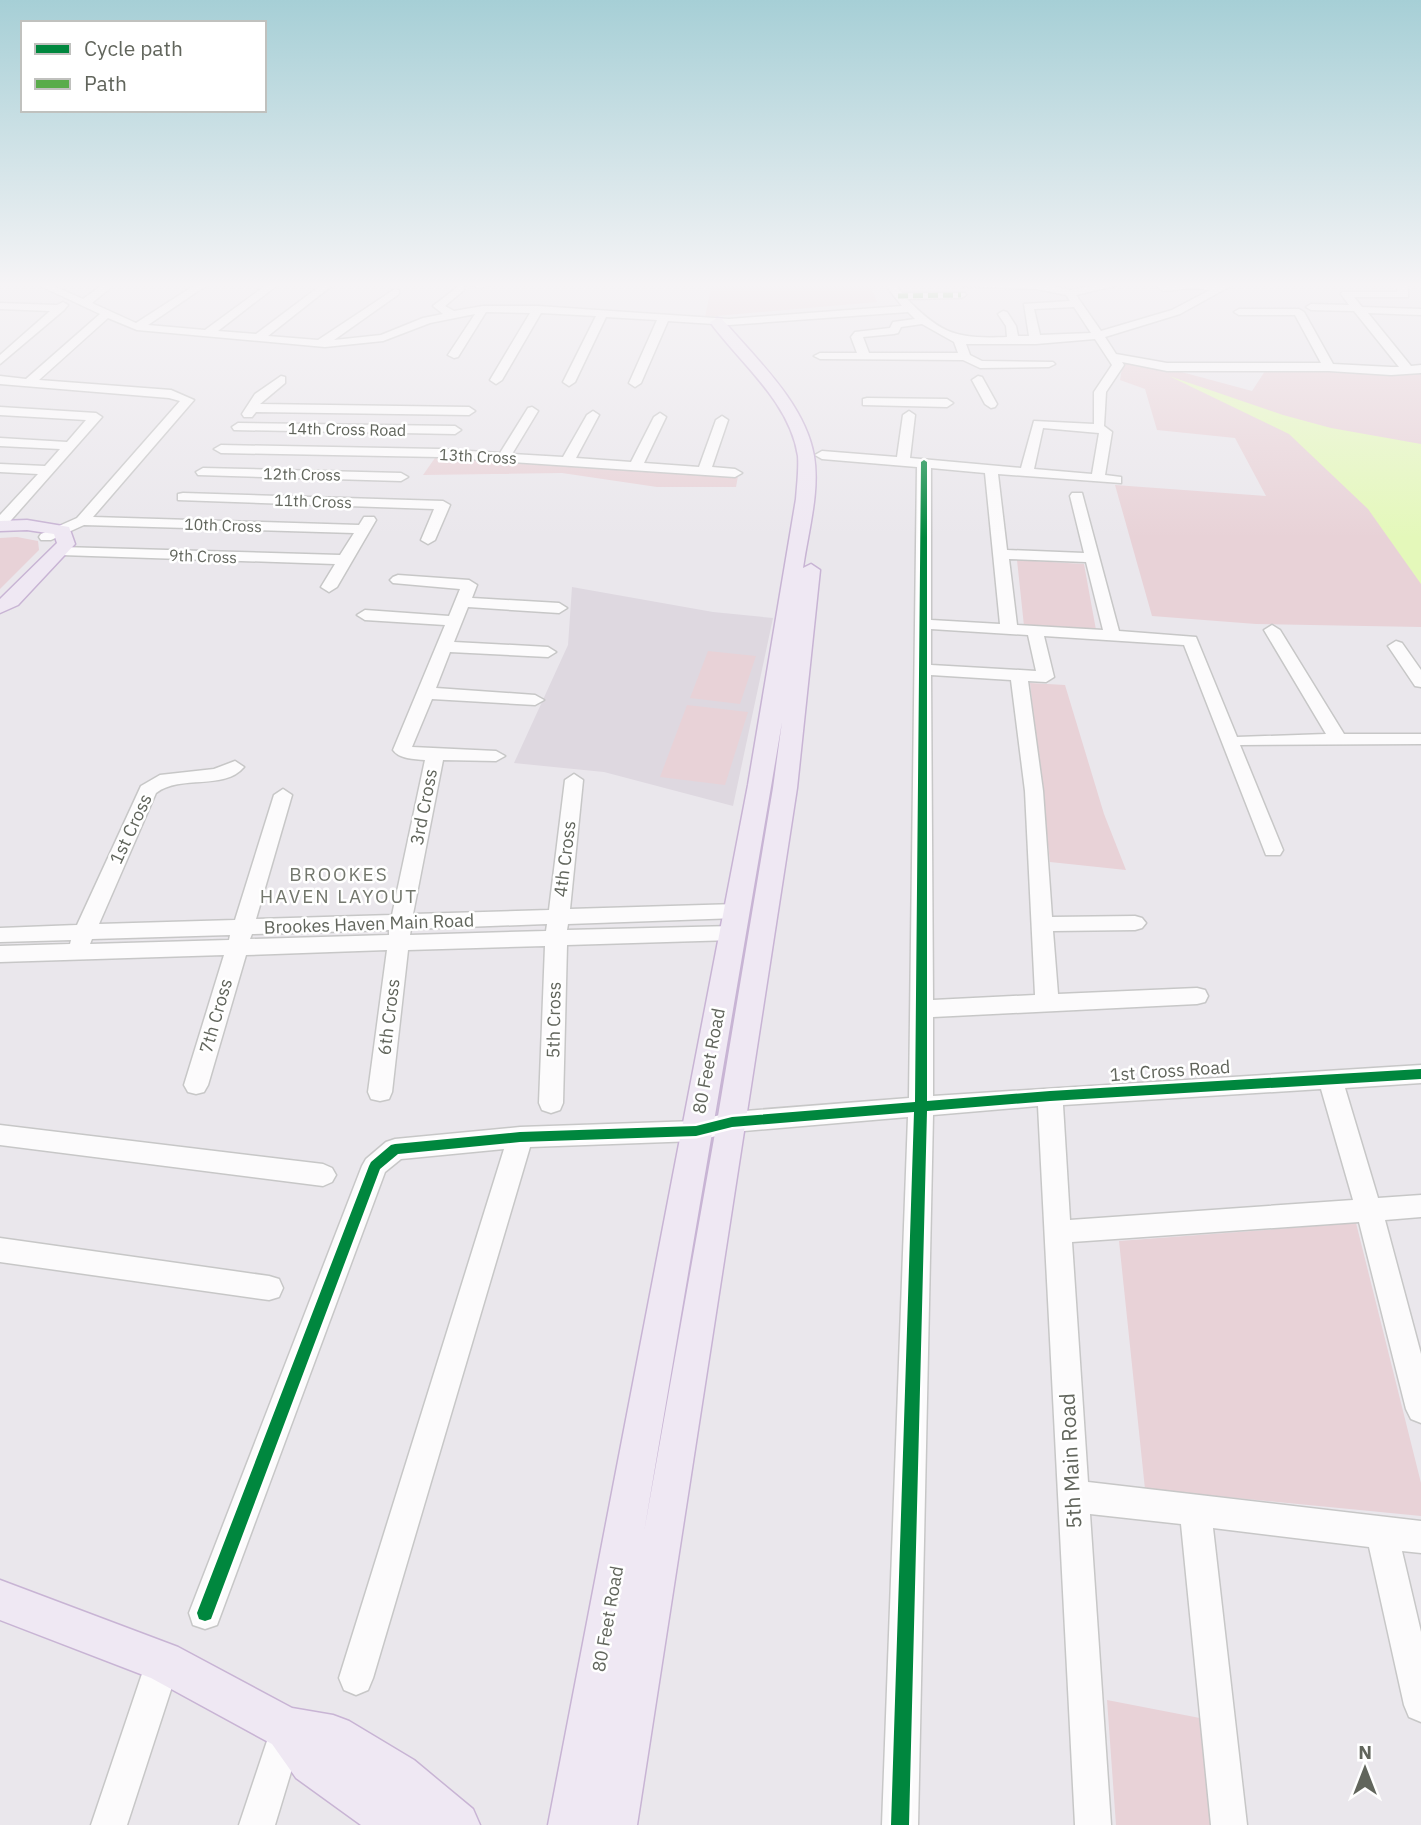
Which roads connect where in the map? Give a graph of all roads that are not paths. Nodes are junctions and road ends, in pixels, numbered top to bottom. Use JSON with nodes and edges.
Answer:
{"nodes":[{"id":1,"x":45,"y":368,"type":"edge"},
{"id":2,"x":503,"y":368,"type":"edge"},
{"id":3,"x":576,"y":368,"type":"edge"},
{"id":4,"x":641,"y":368,"type":"edge"},
{"id":5,"x":758,"y":368,"type":"edge"},
{"id":6,"x":1116,"y":368,"type":"edge"},
{"id":7,"x":1360,"y":368,"type":"edge"},
{"id":8,"x":1421,"y":369,"type":"edge"},
{"id":9,"x":1408,"y":370,"type":"joint"},
{"id":10,"x":0,"y":380,"type":"edge"},
{"id":11,"x":31,"y":380,"type":"junction"},
{"id":12,"x":281,"y":380,"type":"dead end"},
{"id":13,"x":496,"y":380,"type":"dead end"},
{"id":14,"x":978,"y":380,"type":"dead end"},
{"id":15,"x":569,"y":382,"type":"dead end"},
{"id":16,"x":635,"y":383,"type":"dead end"},
{"id":17,"x":867,"y":402,"type":"dead end"},
{"id":18,"x":950,"y":404,"type":"dead end"},
{"id":19,"x":991,"y":404,"type":"dead end"},
{"id":20,"x":253,"y":408,"type":"junction"},
{"id":21,"x":0,"y":411,"type":"edge"},
{"id":22,"x":532,"y":411,"type":"dead end"},
{"id":23,"x":593,"y":415,"type":"dead end"},
{"id":24,"x":909,"y":415,"type":"dead end"},
{"id":25,"x":660,"y":416,"type":"dead end"},
{"id":26,"x":722,"y":420,"type":"dead end"},
{"id":27,"x":1100,"y":423,"type":"dead end"},
{"id":28,"x":238,"y":427,"type":"junction"},
{"id":29,"x":803,"y":427,"type":"junction"},
{"id":30,"x":455,"y":430,"type":"junction"},
{"id":31,"x":0,"y":442,"type":"edge"},
{"id":32,"x":72,"y":446,"type":"junction"},
{"id":33,"x":221,"y":449,"type":"junction"},
{"id":34,"x":439,"y":453,"type":"junction"},
{"id":35,"x":822,"y":455,"type":"junction"},
{"id":36,"x":504,"y":457,"type":"junction"},
{"id":37,"x":903,"y":460,"type":"junction"},
{"id":38,"x":568,"y":461,"type":"junction"},
{"id":39,"x":924,"y":462,"type":"junction"},
{"id":40,"x":636,"y":466,"type":"junction"},
{"id":41,"x":0,"y":468,"type":"edge"},
{"id":42,"x":991,"y":469,"type":"junction"},
{"id":43,"x":704,"y":470,"type":"junction"},
{"id":44,"x":48,"y":471,"type":"junction"},
{"id":45,"x":202,"y":472,"type":"junction"},
{"id":46,"x":1027,"y":472,"type":"junction"},
{"id":47,"x":735,"y":473,"type":"dead end"},
{"id":48,"x":401,"y":477,"type":"dead end"},
{"id":49,"x":1098,"y":478,"type":"junction"},
{"id":50,"x":1116,"y":480,"type":"dead end"},
{"id":51,"x":0,"y":496,"type":"edge"},
{"id":52,"x":1077,"y":496,"type":"dead end"},
{"id":53,"x":23,"y":497,"type":"junction"},
{"id":54,"x":183,"y":497,"type":"junction"},
{"id":55,"x":381,"y":503,"type":"junction"},
{"id":56,"x":82,"y":521,"type":"junction"},
{"id":57,"x":163,"y":523,"type":"junction"},
{"id":58,"x":0,"y":525,"type":"edge"},
{"id":59,"x":363,"y":529,"type":"junction"},
{"id":60,"x":0,"y":532,"type":"edge"},
{"id":61,"x":54,"y":534,"type":"junction"},
{"id":62,"x":428,"y":540,"type":"dead end"},
{"id":63,"x":61,"y":551,"type":"junction"},
{"id":64,"x":1001,"y":554,"type":"junction"},
{"id":65,"x":1092,"y":558,"type":"junction"},
{"id":66,"x":345,"y":560,"type":"junction"},
{"id":67,"x":398,"y":580,"type":"dead end"},
{"id":68,"x":330,"y":587,"type":"dead end"},
{"id":69,"x":0,"y":596,"type":"edge"},
{"id":70,"x":463,"y":602,"type":"junction"},
{"id":71,"x":0,"y":607,"type":"edge"},
{"id":72,"x":559,"y":608,"type":"dead end"},
{"id":73,"x":365,"y":615,"type":"dead end"},
{"id":74,"x":455,"y":621,"type":"junction"},
{"id":75,"x":925,"y":624,"type":"junction"},
{"id":76,"x":1009,"y":629,"type":"junction"},
{"id":77,"x":1035,"y":631,"type":"junction"},
{"id":78,"x":1272,"y":631,"type":"dead end"},
{"id":79,"x":1112,"y":635,"type":"junction"},
{"id":80,"x":1396,"y":646,"type":"dead end"},
{"id":81,"x":445,"y":647,"type":"junction"},
{"id":82,"x":548,"y":652,"type":"dead end"},
{"id":83,"x":925,"y":670,"type":"junction"},
{"id":84,"x":1019,"y":676,"type":"junction"},
{"id":85,"x":1421,"y":682,"type":"edge"},
{"id":86,"x":426,"y":693,"type":"junction"},
{"id":87,"x":535,"y":700,"type":"dead end"},
{"id":88,"x":1338,"y":739,"type":"junction"},
{"id":89,"x":1421,"y":739,"type":"edge"},
{"id":90,"x":1244,"y":740,"type":"dead end"},
{"id":91,"x":435,"y":754,"type":"junction"},
{"id":92,"x":496,"y":756,"type":"dead end"},
{"id":93,"x":235,"y":767,"type":"dead end"},
{"id":94,"x":574,"y":780,"type":"dead end"},
{"id":95,"x":773,"y":787,"type":"junction"},
{"id":96,"x":284,"y":795,"type":"dead end"},
{"id":97,"x":1273,"y":850,"type":"dead end"},
{"id":98,"x":735,"y":922,"type":"junction"},
{"id":99,"x":1135,"y":923,"type":"dead end"},
{"id":100,"x":1042,"y":924,"type":"junction"},
{"id":101,"x":556,"y":927,"type":"junction"},
{"id":102,"x":399,"y":932,"type":"junction"},
{"id":103,"x":0,"y":935,"type":"edge"},
{"id":104,"x":239,"y":937,"type":"junction"},
{"id":105,"x":80,"y":942,"type":"junction"},
{"id":106,"x":0,"y":954,"type":"edge"},
{"id":107,"x":1197,"y":996,"type":"dead end"},
{"id":108,"x":1047,"y":1003,"type":"junction"},
{"id":109,"x":920,"y":1009,"type":"junction"},
{"id":110,"x":1421,"y":1073,"type":"edge"},
{"id":111,"x":1330,"y":1079,"type":"junction"},
{"id":112,"x":196,"y":1085,"type":"dead end"},
{"id":113,"x":380,"y":1092,"type":"dead end"},
{"id":114,"x":1050,"y":1096,"type":"junction"},
{"id":115,"x":551,"y":1103,"type":"dead end"},
{"id":116,"x":920,"y":1106,"type":"junction"},
{"id":117,"x":732,"y":1122,"type":"junction"},
{"id":118,"x":695,"y":1131,"type":"junction"},
{"id":119,"x":0,"y":1135,"type":"edge"},
{"id":120,"x":520,"y":1137,"type":"junction"},
{"id":121,"x":323,"y":1175,"type":"dead end"},
{"id":122,"x":1421,"y":1206,"type":"edge"},
{"id":123,"x":1369,"y":1210,"type":"junction"},
{"id":124,"x":1059,"y":1232,"type":"junction"},
{"id":125,"x":0,"y":1250,"type":"edge"},
{"id":126,"x":269,"y":1288,"type":"dead end"},
{"id":127,"x":1421,"y":1409,"type":"edge"},
{"id":128,"x":1073,"y":1496,"type":"junction"},
{"id":129,"x":1195,"y":1510,"type":"junction"},
{"id":130,"x":1382,"y":1533,"type":"junction"},
{"id":131,"x":1421,"y":1538,"type":"edge"},
{"id":132,"x":0,"y":1600,"type":"edge"},
{"id":133,"x":205,"y":1613,"type":"dead end"},
{"id":134,"x":163,"y":1662,"type":"junction"},
{"id":135,"x":356,"y":1678,"type":"dead end"},
{"id":136,"x":1421,"y":1705,"type":"edge"},
{"id":137,"x":286,"y":1729,"type":"junction"},
{"id":138,"x":109,"y":1825,"type":"edge"},
{"id":139,"x":257,"y":1825,"type":"edge"},
{"id":140,"x":399,"y":1825,"type":"edge"},
{"id":141,"x":457,"y":1825,"type":"edge"},
{"id":142,"x":571,"y":1825,"type":"edge"},
{"id":143,"x":614,"y":1825,"type":"edge"},
{"id":144,"x":900,"y":1825,"type":"edge"},
{"id":145,"x":1093,"y":1825,"type":"edge"},
{"id":146,"x":1229,"y":1825,"type":"edge"}],
"edges":[{"from":1,"to":11,"type":"street"},
{"from":2,"to":13,"type":"street"},
{"from":3,"to":15,"type":"street"},
{"from":4,"to":16,"type":"street"},
{"from":5,"to":29,"type":"main road","name":"80 Feet Road"},
{"from":6,"to":27,"type":"street"},
{"from":7,"to":9,"type":"street"},
{"from":8,"to":9,"type":"street"},
{"from":10,"to":11,"type":"street"},
{"from":11,"to":56,"type":"street"},
{"from":12,"to":20,"type":"street"},
{"from":14,"to":19,"type":"street"},
{"from":17,"to":18,"type":"street"},
{"from":20,"to":28,"type":"street"},
{"from":20,"to":30,"type":"street"},
{"from":21,"to":32,"type":"street"},
{"from":22,"to":36,"type":"street"},
{"from":23,"to":38,"type":"street"},
{"from":24,"to":37,"type":"street"},
{"from":25,"to":40,"type":"street"},
{"from":26,"to":43,"type":"street"},
{"from":28,"to":30,"type":"street","name":"14th Cross Road"},
{"from":28,"to":33,"type":"street"},
{"from":29,"to":35,"type":"main road","name":"80 Feet Road"},
{"from":29,"to":95,"type":"main road","name":"80 Feet Road"},
{"from":30,"to":34,"type":"street"},
{"from":31,"to":32,"type":"street"},
{"from":32,"to":44,"type":"street"},
{"from":33,"to":34,"type":"street","name":"13th Cross"},
{"from":33,"to":45,"type":"street"},
{"from":34,"to":36,"type":"street","name":"13th Cross"},
{"from":35,"to":37,"type":"street"},
{"from":35,"to":95,"type":"main road","name":"80 Feet Road"},
{"from":36,"to":38,"type":"street","name":"13th Cross"},
{"from":37,"to":39,"type":"street"},
{"from":38,"to":40,"type":"street","name":"13th Cross"},
{"from":39,"to":42,"type":"street"},
{"from":39,"to":75,"type":"street"},
{"from":40,"to":43,"type":"street","name":"13th Cross"},
{"from":41,"to":44,"type":"street"},
{"from":42,"to":46,"type":"street"},
{"from":42,"to":64,"type":"street"},
{"from":43,"to":47,"type":"street","name":"13th Cross"},
{"from":44,"to":53,"type":"street"},
{"from":45,"to":48,"type":"street","name":"12th Cross"},
{"from":45,"to":54,"type":"street"},
{"from":46,"to":49,"type":"street"},
{"from":46,"to":49,"type":"street"},
{"from":49,"to":50,"type":"street"},
{"from":51,"to":53,"type":"street"},
{"from":52,"to":65,"type":"street"},
{"from":53,"to":58,"type":"street"},
{"from":54,"to":55,"type":"street","name":"11th Cross"},
{"from":54,"to":57,"type":"street"},
{"from":55,"to":59,"type":"street"},
{"from":55,"to":62,"type":"street","name":"11th Cross"},
{"from":56,"to":57,"type":"street","name":"10th Cross"},
{"from":56,"to":61,"type":"street"},
{"from":57,"to":59,"type":"street","name":"10th Cross"},
{"from":58,"to":61,"type":"main road"},
{"from":59,"to":66,"type":"street"},
{"from":60,"to":61,"type":"main road"},
{"from":61,"to":63,"type":"main road"},
{"from":61,"to":69,"type":"main road"},
{"from":63,"to":66,"type":"street","name":"9th Cross"},
{"from":63,"to":71,"type":"main road"},
{"from":64,"to":65,"type":"street"},
{"from":64,"to":76,"type":"street"},
{"from":65,"to":79,"type":"street"},
{"from":66,"to":68,"type":"street"},
{"from":67,"to":70,"type":"street"},
{"from":70,"to":72,"type":"street"},
{"from":70,"to":74,"type":"street"},
{"from":73,"to":74,"type":"street"},
{"from":74,"to":81,"type":"street"},
{"from":75,"to":76,"type":"street"},
{"from":75,"to":83,"type":"street"},
{"from":76,"to":77,"type":"street"},
{"from":77,"to":79,"type":"street"},
{"from":77,"to":84,"type":"street"},
{"from":78,"to":88,"type":"street"},
{"from":79,"to":97,"type":"street"},
{"from":80,"to":85,"type":"street"},
{"from":81,"to":82,"type":"street"},
{"from":81,"to":86,"type":"street"},
{"from":83,"to":84,"type":"street"},
{"from":83,"to":109,"type":"street"},
{"from":84,"to":100,"type":"street"},
{"from":86,"to":87,"type":"street"},
{"from":86,"to":91,"type":"street"},
{"from":88,"to":89,"type":"street"},
{"from":88,"to":90,"type":"street"},
{"from":91,"to":92,"type":"street"},
{"from":91,"to":102,"type":"street","name":"3rd Cross"},
{"from":93,"to":105,"type":"street","name":"1st Cross"},
{"from":94,"to":101,"type":"street","name":"4th Cross"},
{"from":95,"to":98,"type":"main road","name":"80 Feet Road"},
{"from":95,"to":117,"type":"main road","name":"80 Feet Road"},
{"from":96,"to":104,"type":"street","name":"7th Cross"},
{"from":98,"to":101,"type":"street","name":"Brookes Haven Main Road"},
{"from":98,"to":118,"type":"main road","name":"80 Feet Road"},
{"from":99,"to":100,"type":"street"},
{"from":100,"to":108,"type":"street"},
{"from":101,"to":102,"type":"street","name":"Brookes Haven Main Road"},
{"from":101,"to":115,"type":"street","name":"5th Cross"},
{"from":102,"to":104,"type":"street","name":"Brookes Haven Main Road"},
{"from":102,"to":113,"type":"street","name":"6th Cross"},
{"from":103,"to":105,"type":"street","name":"Brookes Haven Main Road"},
{"from":104,"to":105,"type":"street","name":"Brookes Haven Main Road"},
{"from":104,"to":112,"type":"street","name":"7th Cross"},
{"from":105,"to":106,"type":"street","name":"Brookes Haven Main Road"},
{"from":107,"to":108,"type":"street"},
{"from":108,"to":109,"type":"street"},
{"from":109,"to":116,"type":"street"},
{"from":110,"to":111,"type":"street","name":"1st Cross Road"},
{"from":111,"to":114,"type":"street","name":"1st Cross Road"},
{"from":111,"to":123,"type":"street"},
{"from":114,"to":116,"type":"street","name":"1st Cross Road"},
{"from":114,"to":124,"type":"street","name":"5th Main Road"},
{"from":116,"to":117,"type":"street","name":"1st Cross Road"},
{"from":116,"to":144,"type":"street"},
{"from":117,"to":118,"type":"street","name":"1st Cross Road"},
{"from":117,"to":143,"type":"main road","name":"80 Feet Road"},
{"from":118,"to":120,"type":"street","name":"1st Cross Road"},
{"from":118,"to":142,"type":"main road","name":"80 Feet Road"},
{"from":119,"to":121,"type":"street"},
{"from":120,"to":133,"type":"street","name":"1st Cross Road"},
{"from":120,"to":135,"type":"street"},
{"from":122,"to":123,"type":"street"},
{"from":123,"to":124,"type":"street"},
{"from":123,"to":127,"type":"street"},
{"from":124,"to":128,"type":"street","name":"5th Main Road"},
{"from":125,"to":126,"type":"street"},
{"from":128,"to":129,"type":"street"},
{"from":128,"to":145,"type":"street","name":"5th Main Road"},
{"from":129,"to":130,"type":"street"},
{"from":129,"to":146,"type":"street"},
{"from":130,"to":131,"type":"street"},
{"from":130,"to":136,"type":"street"},
{"from":132,"to":134,"type":"main road"},
{"from":134,"to":137,"type":"main road"},
{"from":134,"to":138,"type":"street"},
{"from":137,"to":139,"type":"street"},
{"from":137,"to":140,"type":"main road"},
{"from":137,"to":141,"type":"main road"}]}
